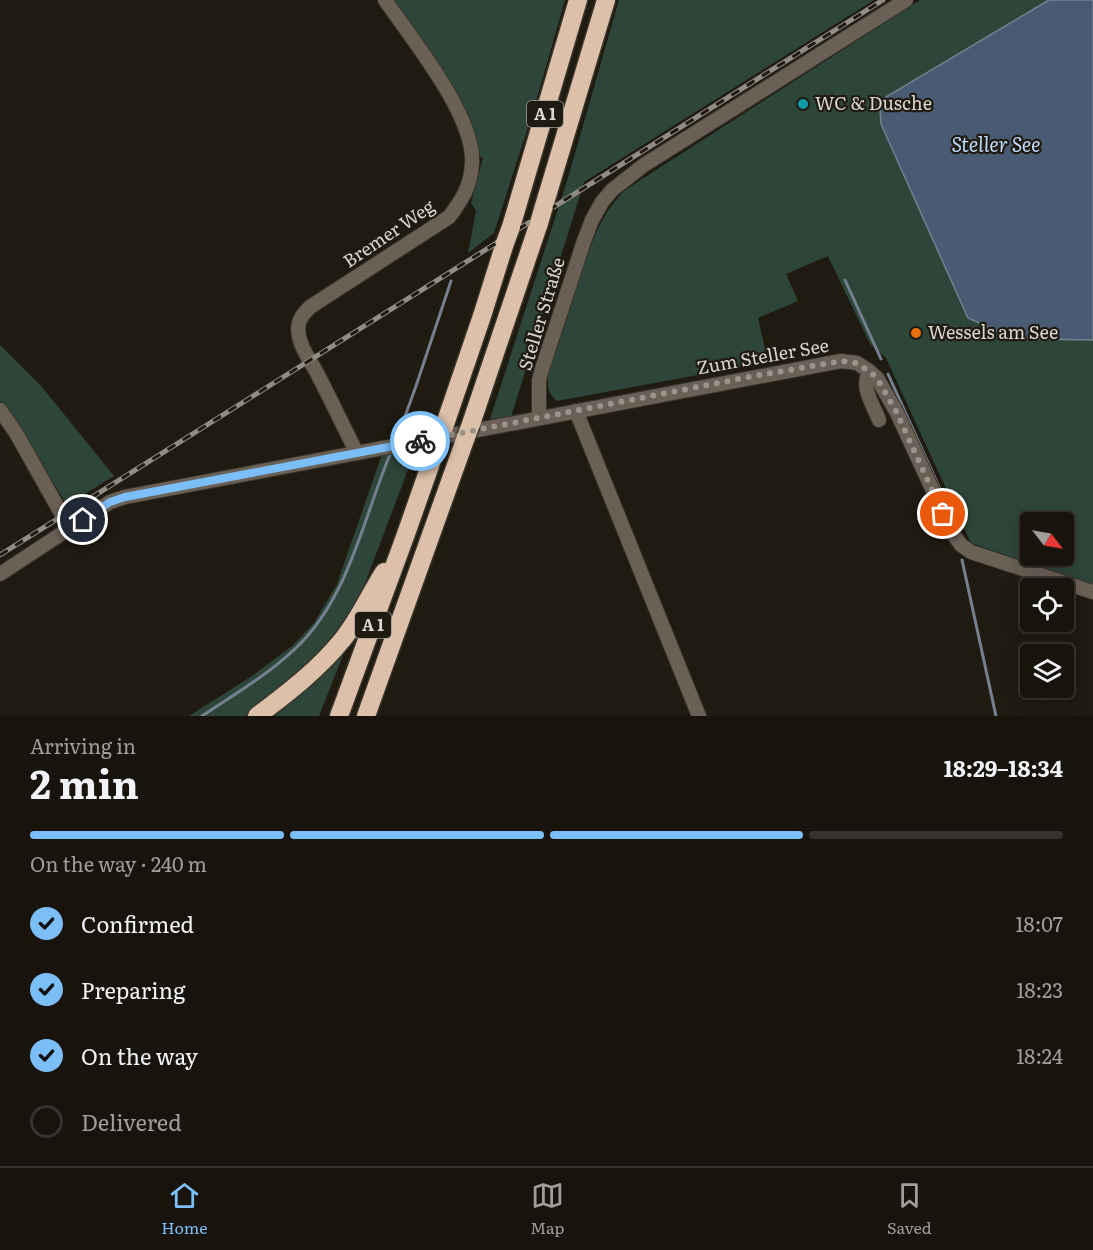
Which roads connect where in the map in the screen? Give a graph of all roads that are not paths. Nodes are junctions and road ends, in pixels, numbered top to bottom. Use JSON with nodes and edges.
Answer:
{"nodes":[{"id":1,"x":385,"y":0,"type":"edge"},
{"id":2,"x":578,"y":0,"type":"edge"},
{"id":3,"x":606,"y":0,"type":"edge"},
{"id":4,"x":906,"y":0,"type":"edge"},
{"id":5,"x":869,"y":371,"type":"junction"},
{"id":6,"x":0,"y":410,"type":"edge"},
{"id":7,"x":576,"y":411,"type":"junction"},
{"id":8,"x":539,"y":418,"type":"junction"},
{"id":9,"x":879,"y":420,"type":"dead end"},
{"id":10,"x":357,"y":453,"type":"junction"},
{"id":11,"x":70,"y":528,"type":"junction"},
{"id":12,"x":406,"y":534,"type":"junction"},
{"id":13,"x":0,"y":574,"type":"edge"},
{"id":14,"x":1093,"y":592,"type":"edge"},
{"id":15,"x":257,"y":716,"type":"edge"},
{"id":16,"x":339,"y":716,"type":"edge"},
{"id":17,"x":366,"y":716,"type":"edge"},
{"id":18,"x":699,"y":716,"type":"edge"}],
"edges":[{"from":1,"to":10,"type":"street","name":"Bremer Weg"},
{"from":2,"to":12,"type":"highway","number":"A 1"},
{"from":3,"to":17,"type":"highway","number":"A 1"},
{"from":4,"to":8,"type":"street","name":"Steller Straße"},
{"from":5,"to":7,"type":"street","name":"Zum Steller See"},
{"from":5,"to":9,"type":"street"},
{"from":5,"to":14,"type":"street"},
{"from":6,"to":11,"type":"street"},
{"from":7,"to":8,"type":"street"},
{"from":7,"to":18,"type":"street"},
{"from":8,"to":10,"type":"street"},
{"from":10,"to":11,"type":"street"},
{"from":11,"to":13,"type":"street"},
{"from":12,"to":15,"type":"highway"},
{"from":12,"to":16,"type":"highway","number":"A 1"}]}
